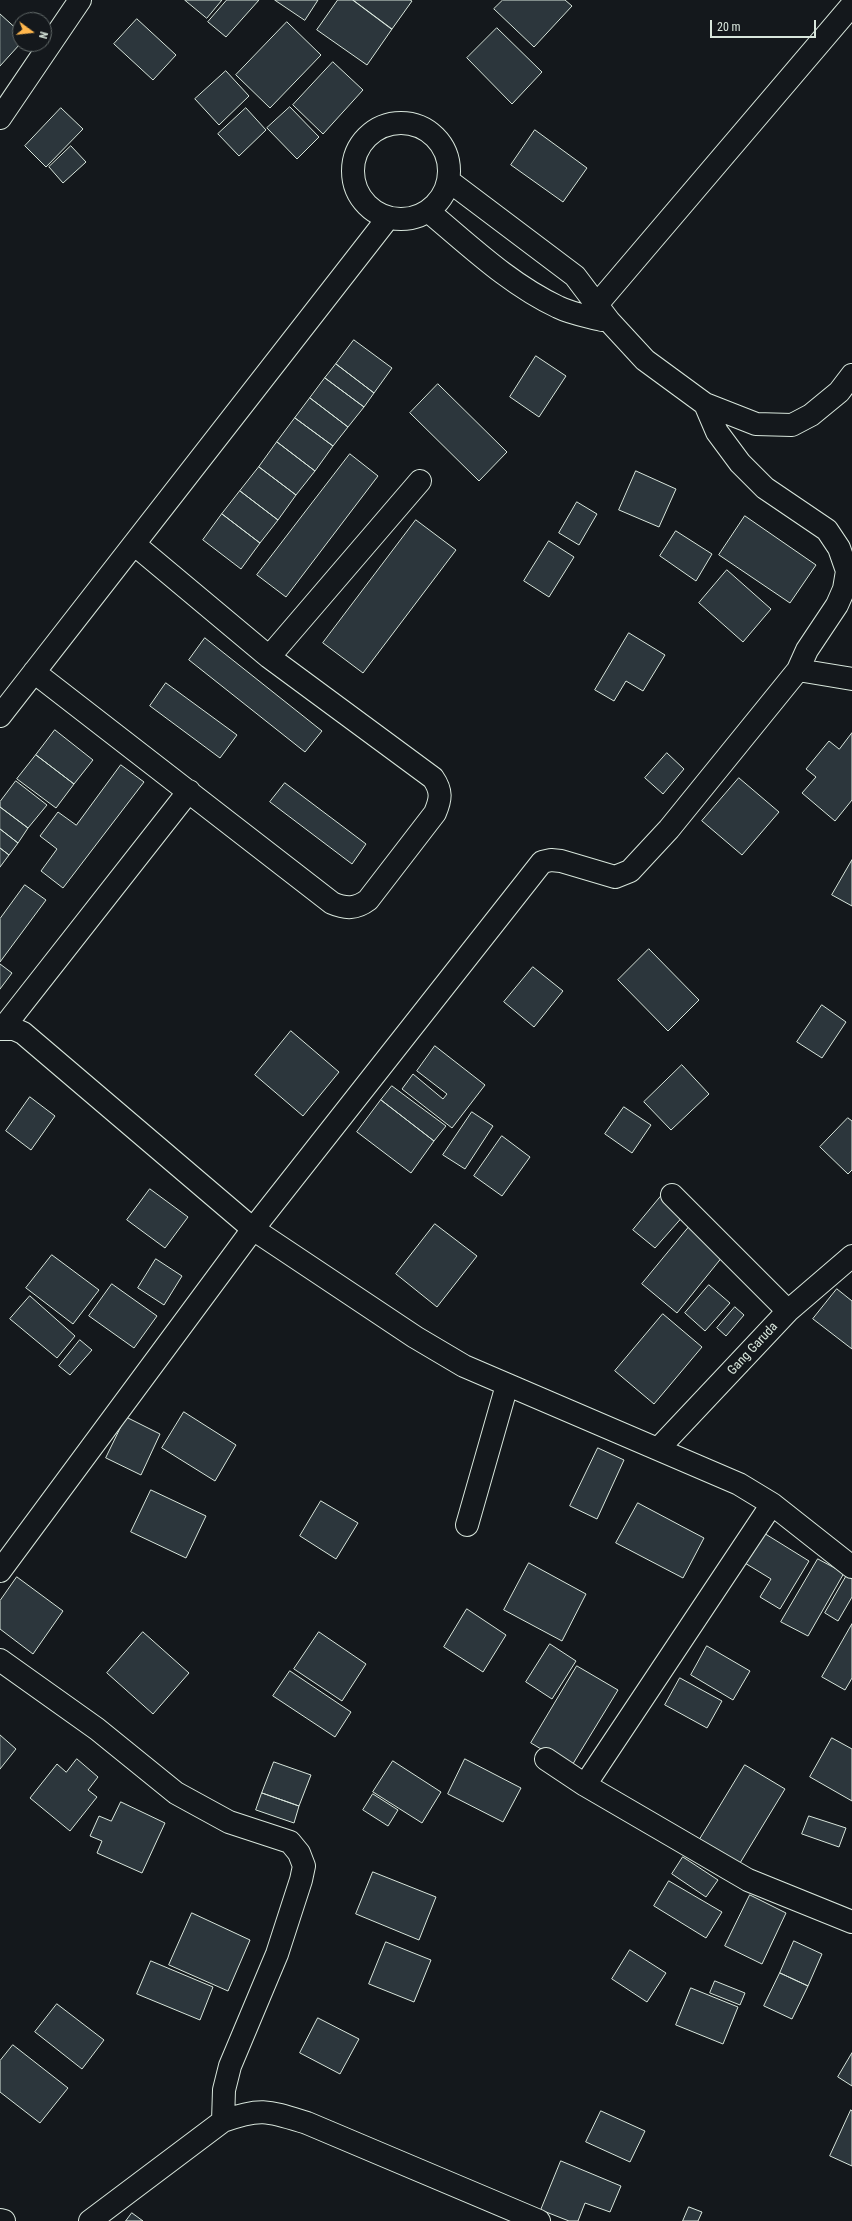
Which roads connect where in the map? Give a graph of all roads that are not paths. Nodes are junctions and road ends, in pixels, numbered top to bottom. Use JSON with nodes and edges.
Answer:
{"nodes":[{"id":1,"x":80,"y":0,"type":"edge"},
{"id":2,"x":852,"y":5,"type":"edge"},
{"id":3,"x":0,"y":118,"type":"edge"},
{"id":4,"x":449,"y":181,"type":"junction"},
{"id":5,"x":428,"y":211,"type":"junction"},
{"id":6,"x":388,"y":218,"type":"junction"},
{"id":7,"x":597,"y":314,"type":"junction"},
{"id":8,"x":852,"y":375,"type":"edge"},
{"id":9,"x":705,"y":404,"type":"junction"},
{"id":10,"x":420,"y":481,"type":"dead end"},
{"id":11,"x":134,"y":544,"type":"junction"},
{"id":12,"x":269,"y":657,"type":"junction"},
{"id":13,"x":798,"y":670,"type":"junction"},
{"id":14,"x":34,"y":672,"type":"junction"},
{"id":15,"x":852,"y":679,"type":"edge"},
{"id":16,"x":0,"y":716,"type":"edge"},
{"id":17,"x":188,"y":791,"type":"junction"},
{"id":18,"x":1,"y":1028,"type":"edge"},
{"id":19,"x":672,"y":1195,"type":"dead end"},
{"id":20,"x":253,"y":1229,"type":"junction"},
{"id":21,"x":852,"y":1256,"type":"edge"},
{"id":22,"x":788,"y":1311,"type":"junction"},
{"id":23,"x":507,"y":1384,"type":"junction"},
{"id":24,"x":659,"y":1448,"type":"junction"},
{"id":25,"x":772,"y":1504,"type":"junction"},
{"id":26,"x":467,"y":1524,"type":"dead end"},
{"id":27,"x":852,"y":1567,"type":"edge"},
{"id":28,"x":0,"y":1571,"type":"edge"},
{"id":29,"x":0,"y":1660,"type":"edge"},
{"id":30,"x":546,"y":1759,"type":"dead end"},
{"id":31,"x":585,"y":1785,"type":"junction"},
{"id":32,"x":852,"y":1922,"type":"edge"},
{"id":33,"x":223,"y":2121,"type":"junction"},
{"id":34,"x":0,"y":2220,"type":"edge"},
{"id":35,"x":4,"y":2221,"type":"edge"},
{"id":36,"x":90,"y":2221,"type":"edge"},
{"id":37,"x":539,"y":2221,"type":"edge"}],
"edges":[{"from":1,"to":3,"type":"street"},
{"from":2,"to":7,"type":"street"},
{"from":4,"to":5,"type":"street"},
{"from":4,"to":6,"type":"street"},
{"from":4,"to":7,"type":"street"},
{"from":5,"to":6,"type":"street"},
{"from":5,"to":7,"type":"street"},
{"from":6,"to":11,"type":"street"},
{"from":7,"to":9,"type":"street"},
{"from":8,"to":9,"type":"street"},
{"from":9,"to":13,"type":"street"},
{"from":10,"to":12,"type":"street"},
{"from":11,"to":12,"type":"street"},
{"from":11,"to":14,"type":"street"},
{"from":12,"to":17,"type":"street"},
{"from":13,"to":15,"type":"street"},
{"from":13,"to":20,"type":"street"},
{"from":14,"to":16,"type":"street"},
{"from":14,"to":17,"type":"street"},
{"from":17,"to":18,"type":"street"},
{"from":18,"to":20,"type":"street"},
{"from":19,"to":22,"type":"street"},
{"from":20,"to":23,"type":"street"},
{"from":20,"to":28,"type":"street"},
{"from":21,"to":22,"type":"street","name":"Gang Garuda"},
{"from":22,"to":24,"type":"street","name":"Gang Garuda"},
{"from":23,"to":24,"type":"street"},
{"from":23,"to":26,"type":"street"},
{"from":24,"to":25,"type":"street"},
{"from":25,"to":27,"type":"street"},
{"from":25,"to":31,"type":"street"},
{"from":29,"to":33,"type":"street"},
{"from":30,"to":31,"type":"street"},
{"from":31,"to":32,"type":"street"},
{"from":33,"to":36,"type":"street"},
{"from":33,"to":37,"type":"street"},
{"from":34,"to":35,"type":"street"}]}
